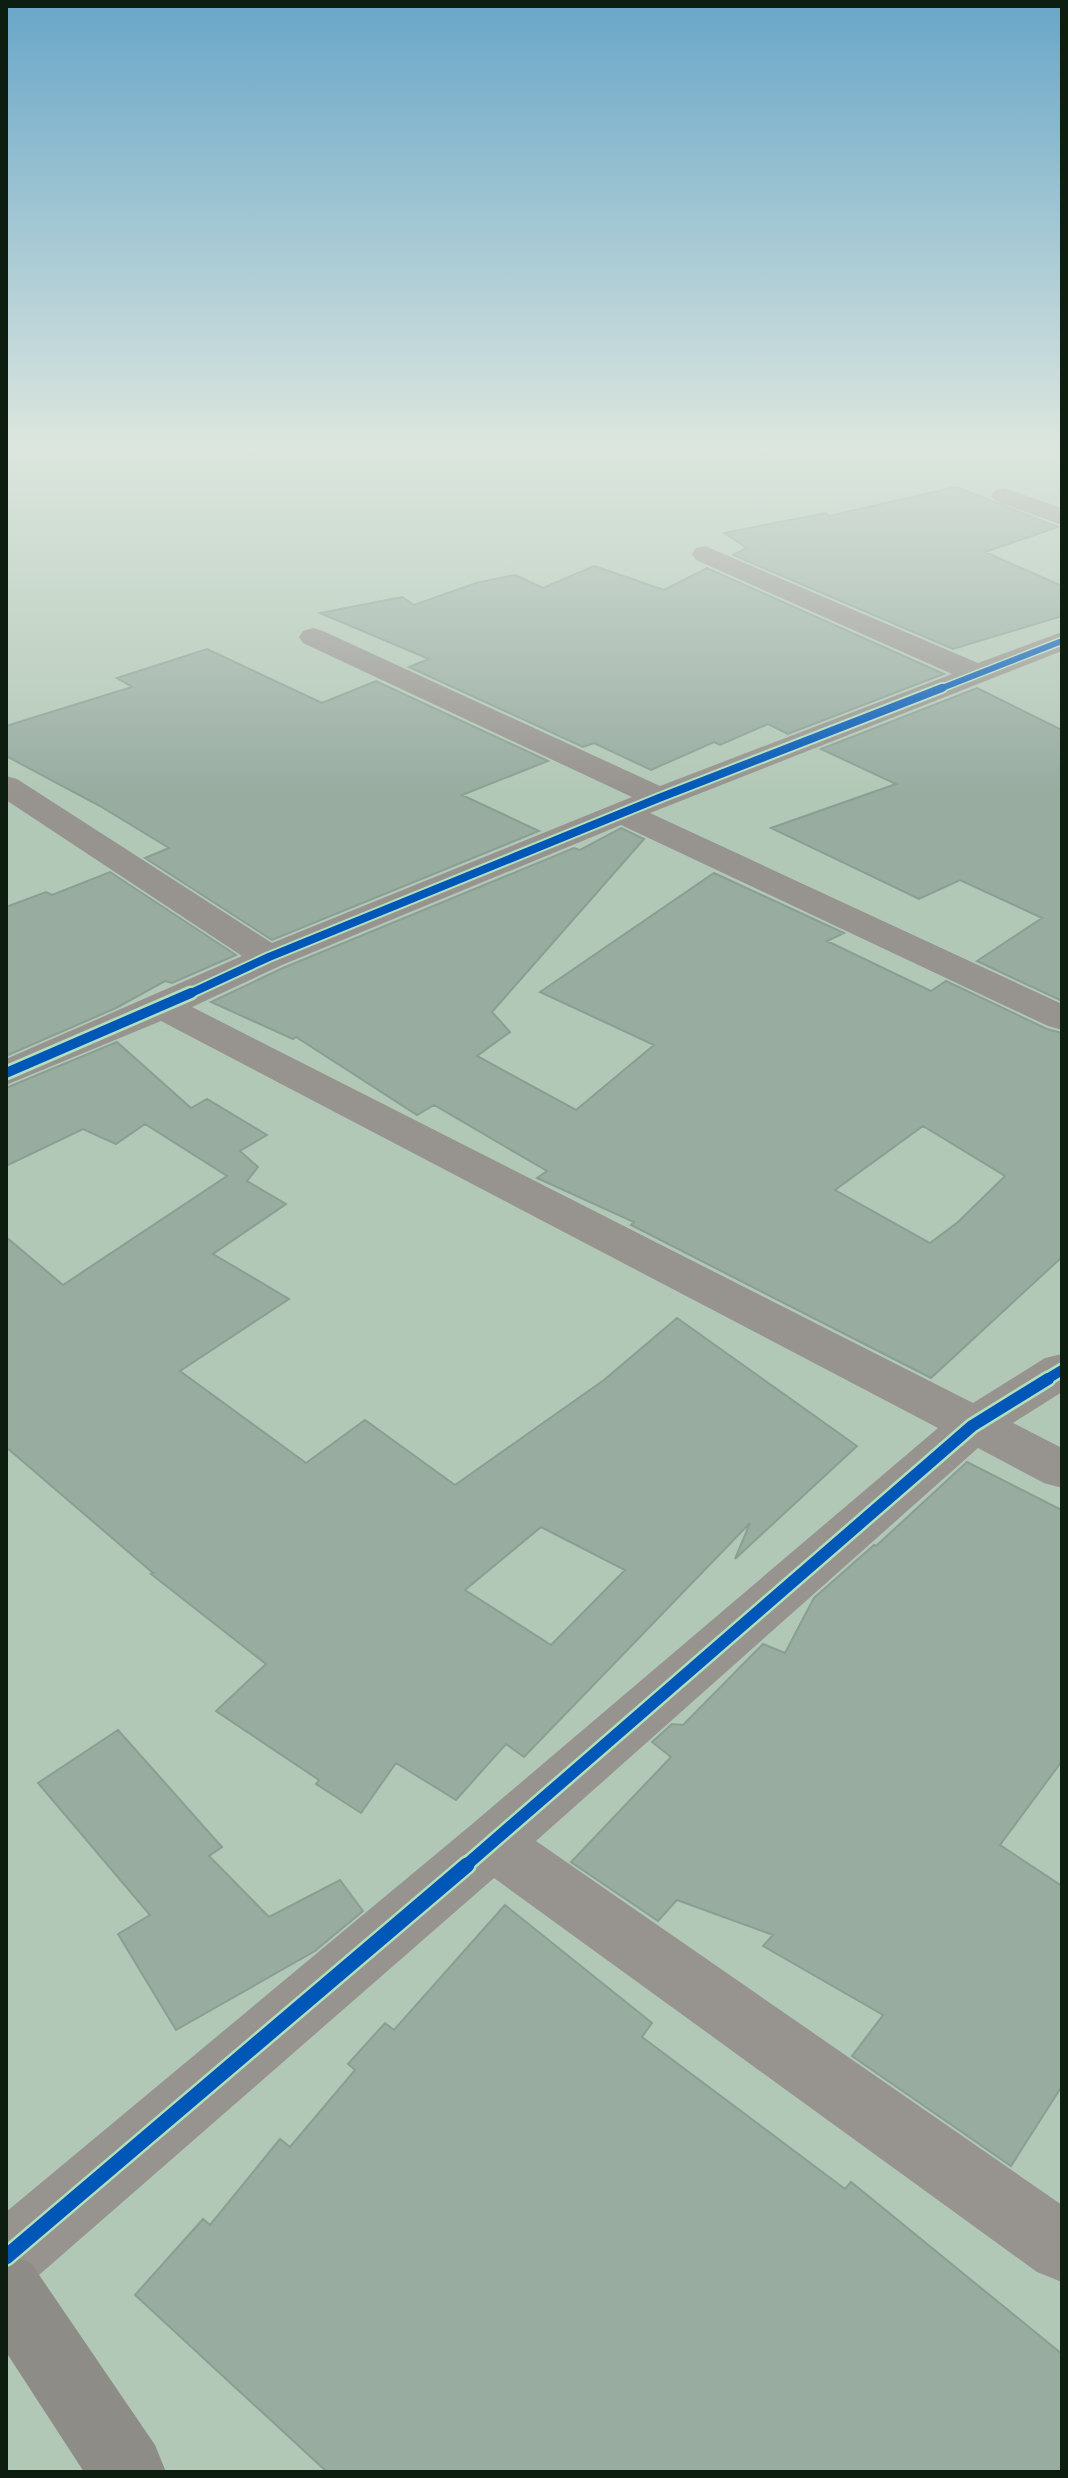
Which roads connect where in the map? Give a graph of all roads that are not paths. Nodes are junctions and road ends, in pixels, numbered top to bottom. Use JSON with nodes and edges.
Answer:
{"nodes":[{"id":1,"x":722,"y":562,"type":"edge"},
{"id":2,"x":313,"y":637,"type":"dead end"},
{"id":3,"x":1062,"y":641,"type":"edge"},
{"id":4,"x":1022,"y":655,"type":"junction"},
{"id":5,"x":975,"y":673,"type":"junction"},
{"id":6,"x":1062,"y":673,"type":"edge"},
{"id":7,"x":6,"y":786,"type":"edge"},
{"id":8,"x":659,"y":798,"type":"junction"},
{"id":9,"x":622,"y":813,"type":"junction"},
{"id":10,"x":269,"y":957,"type":"junction"},
{"id":11,"x":162,"y":1007,"type":"junction"},
{"id":12,"x":1062,"y":1018,"type":"edge"},
{"id":13,"x":6,"y":1073,"type":"edge"},
{"id":14,"x":1062,"y":1370,"type":"edge"},
{"id":15,"x":972,"y":1426,"type":"junction"},
{"id":16,"x":1062,"y":1470,"type":"edge"},
{"id":17,"x":492,"y":1843,"type":"junction"},
{"id":18,"x":1062,"y":2247,"type":"edge"},
{"id":19,"x":6,"y":2257,"type":"edge"},
{"id":20,"x":6,"y":2288,"type":"edge"},
{"id":21,"x":128,"y":2472,"type":"edge"}],
"edges":[{"from":1,"to":5,"type":"street"},
{"from":2,"to":8,"type":"street"},
{"from":3,"to":4,"type":"street"},
{"from":4,"to":5,"type":"street"},
{"from":4,"to":6,"type":"street"},
{"from":5,"to":8,"type":"street"},
{"from":7,"to":10,"type":"street"},
{"from":8,"to":9,"type":"street"},
{"from":9,"to":10,"type":"street"},
{"from":9,"to":12,"type":"street"},
{"from":10,"to":11,"type":"street"},
{"from":11,"to":13,"type":"street"},
{"from":11,"to":15,"type":"street"},
{"from":14,"to":15,"type":"street"},
{"from":15,"to":16,"type":"street"},
{"from":15,"to":17,"type":"street"},
{"from":17,"to":18,"type":"street"},
{"from":17,"to":19,"type":"street"},
{"from":20,"to":21,"type":"main road"}]}
